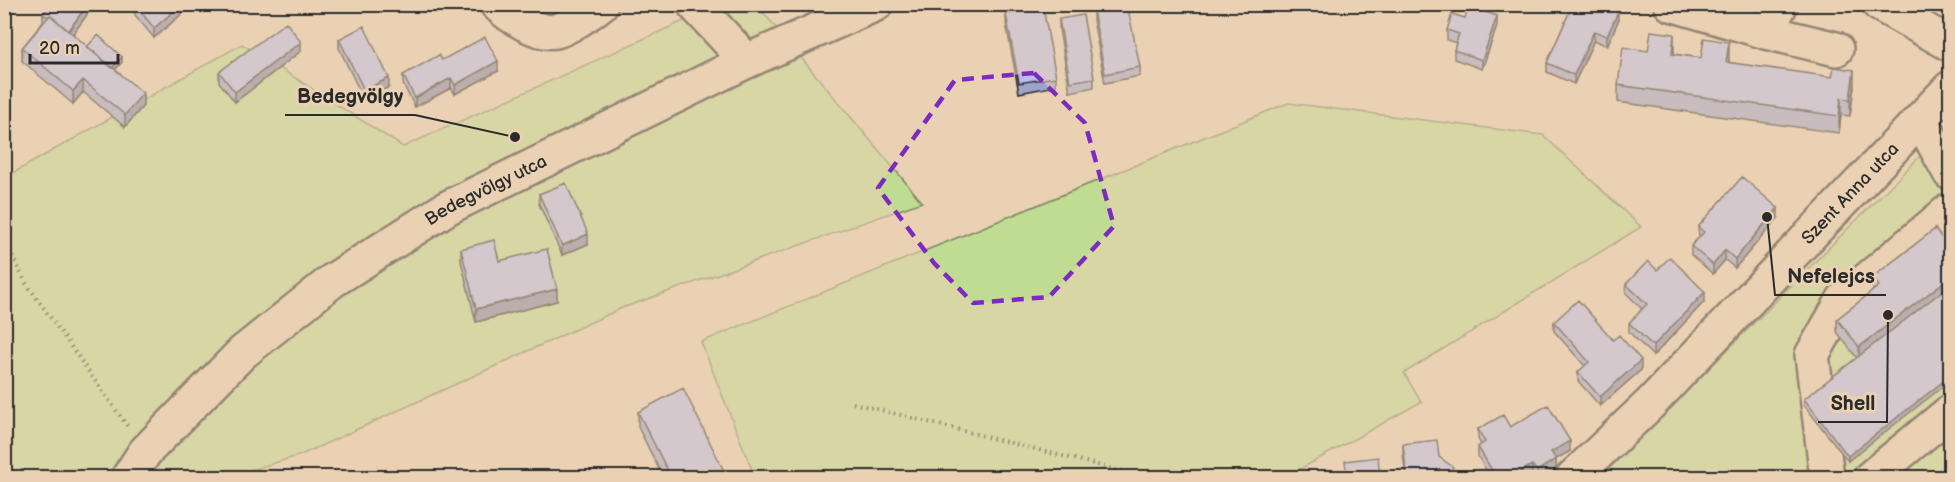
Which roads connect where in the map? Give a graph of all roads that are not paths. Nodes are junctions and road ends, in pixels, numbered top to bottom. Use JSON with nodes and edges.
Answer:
{"nodes":[{"id":1,"x":497,"y":4,"type":"edge"},
{"id":2,"x":602,"y":4,"type":"edge"},
{"id":3,"x":693,"y":4,"type":"edge"},
{"id":4,"x":876,"y":4,"type":"edge"},
{"id":5,"x":1671,"y":4,"type":"edge"},
{"id":6,"x":1879,"y":4,"type":"edge"},
{"id":7,"x":1774,"y":18,"type":"edge"},
{"id":8,"x":1950,"y":44,"type":"edge"},
{"id":9,"x":1836,"y":49,"type":"dead end"},
{"id":10,"x":747,"y":61,"type":"junction"},
{"id":11,"x":1950,"y":88,"type":"edge"},
{"id":12,"x":1921,"y":120,"type":"junction"},
{"id":13,"x":1950,"y":173,"type":"edge"},
{"id":14,"x":1950,"y":210,"type":"edge"},
{"id":15,"x":1950,"y":412,"type":"edge"},
{"id":16,"x":137,"y":465,"type":"edge"},
{"id":17,"x":1572,"y":477,"type":"edge"},
{"id":18,"x":1827,"y":477,"type":"edge"},
{"id":19,"x":1870,"y":477,"type":"edge"}],
"edges":[{"from":1,"to":2,"type":"street"},
{"from":3,"to":10,"type":"street"},
{"from":4,"to":10,"type":"street","name":"Bedegvölgy utca"},
{"from":5,"to":7,"type":"street"},
{"from":6,"to":8,"type":"street"},
{"from":7,"to":9,"type":"street"},
{"from":10,"to":16,"type":"street","name":"Bedegvölgy utca"},
{"from":11,"to":12,"type":"street","name":"Szent Anna utca"},
{"from":12,"to":13,"type":"street"},
{"from":12,"to":17,"type":"street","name":"Szent Anna utca"},
{"from":14,"to":18,"type":"street"},
{"from":15,"to":19,"type":"street"}]}
